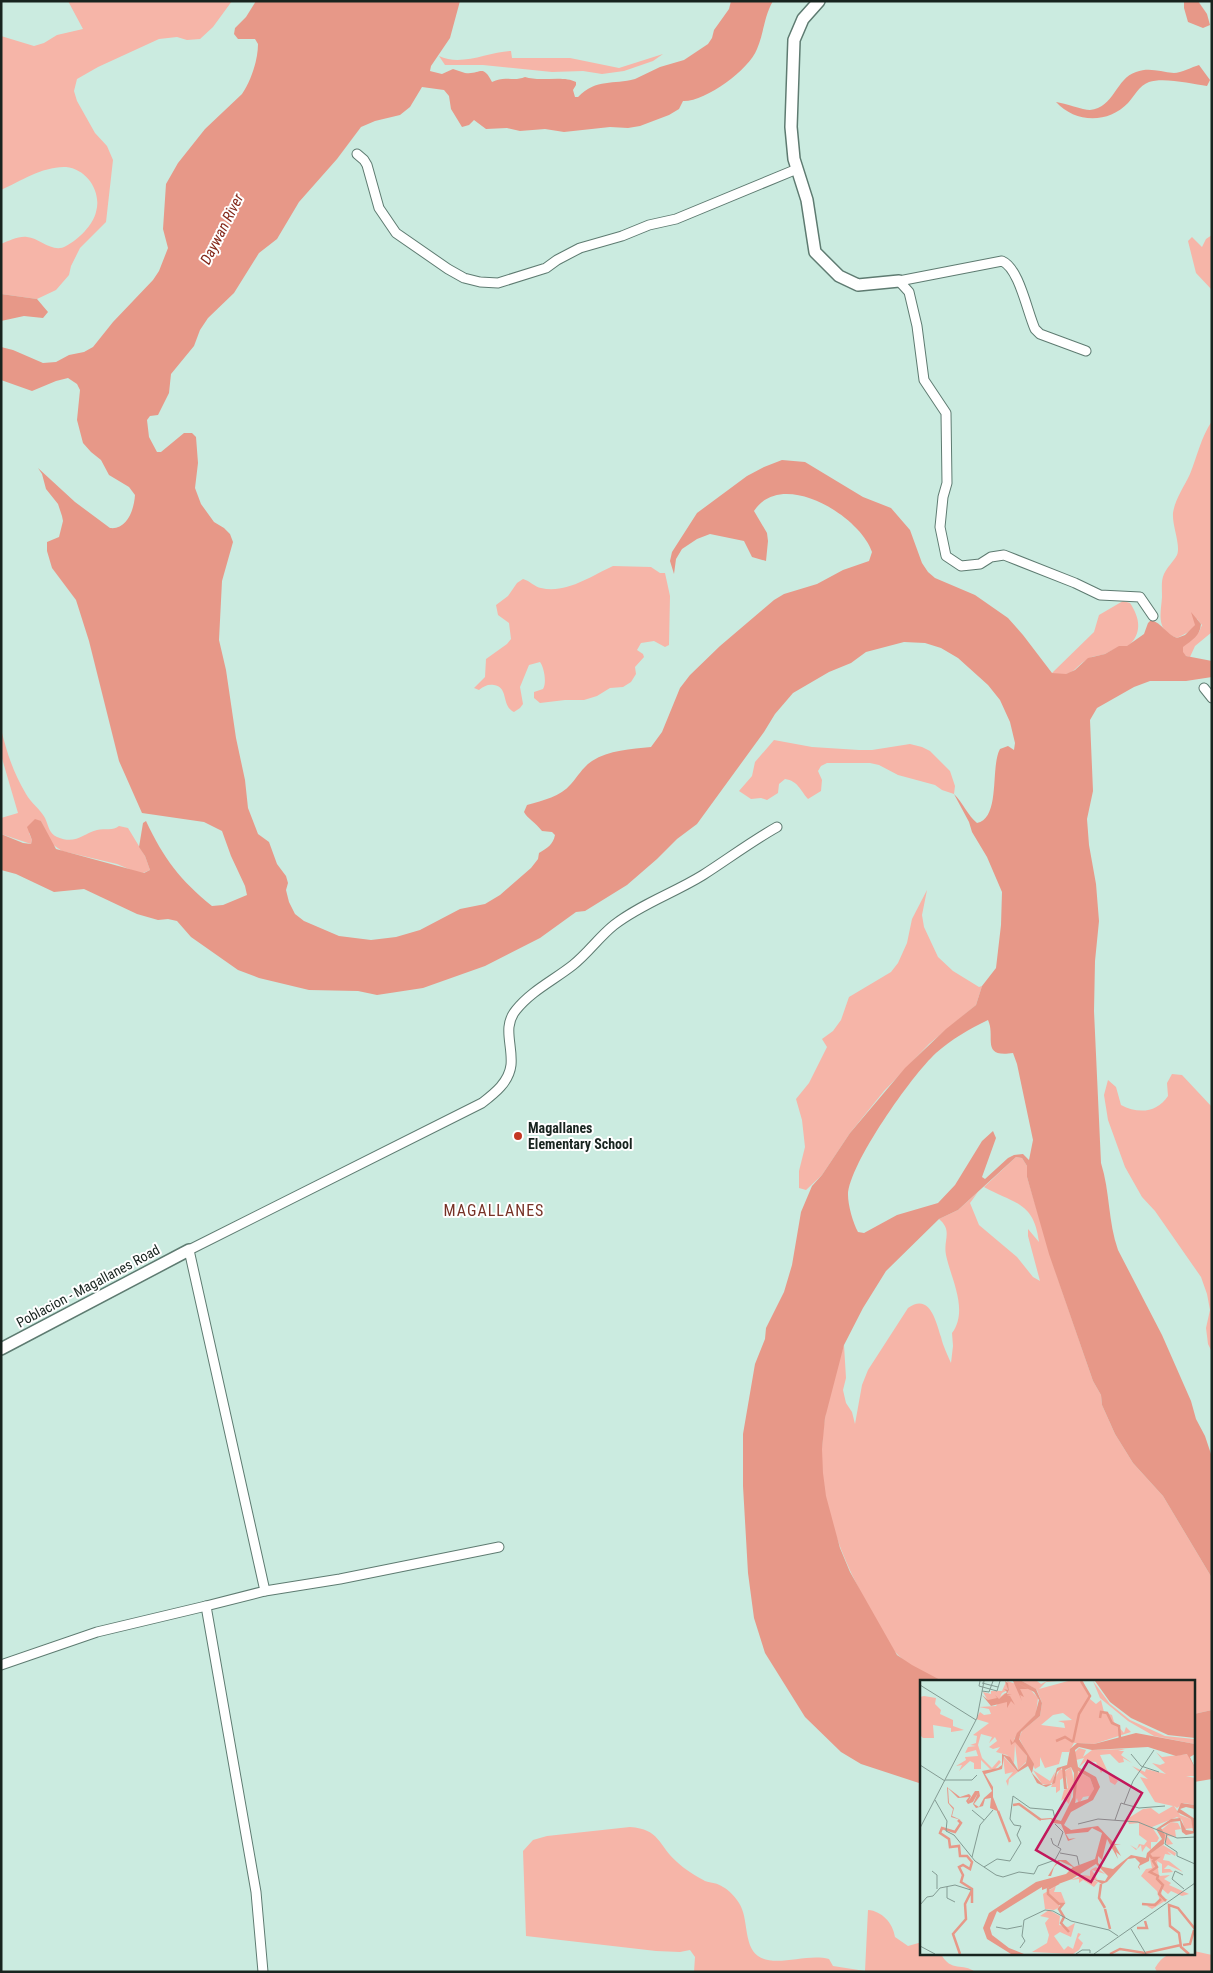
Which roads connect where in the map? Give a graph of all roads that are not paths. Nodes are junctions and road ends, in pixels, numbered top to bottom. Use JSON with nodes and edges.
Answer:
{"nodes":[{"id":1,"x":818,"y":1,"type":"edge"},
{"id":2,"x":357,"y":154,"type":"dead end"},
{"id":3,"x":797,"y":169,"type":"junction"},
{"id":4,"x":899,"y":281,"type":"junction"},
{"id":5,"x":1086,"y":351,"type":"dead end"},
{"id":6,"x":1153,"y":616,"type":"dead end"},
{"id":7,"x":1204,"y":688,"type":"dead end"},
{"id":8,"x":1212,"y":698,"type":"edge"},
{"id":9,"x":777,"y":827,"type":"dead end"},
{"id":10,"x":189,"y":1250,"type":"junction"},
{"id":11,"x":1,"y":1349,"type":"edge"},
{"id":12,"x":499,"y":1546,"type":"dead end"},
{"id":13,"x":265,"y":1591,"type":"junction"},
{"id":14,"x":206,"y":1606,"type":"junction"},
{"id":15,"x":1,"y":1665,"type":"edge"},
{"id":16,"x":263,"y":1972,"type":"edge"}],
"edges":[{"from":1,"to":3,"type":"street"},
{"from":2,"to":3,"type":"street"},
{"from":3,"to":4,"type":"street"},
{"from":4,"to":5,"type":"street"},
{"from":4,"to":6,"type":"street"},
{"from":7,"to":8,"type":"street"},
{"from":9,"to":10,"type":"street"},
{"from":10,"to":11,"type":"street","name":"Poblacion - Magallanes Road"},
{"from":10,"to":13,"type":"street"},
{"from":12,"to":13,"type":"street"},
{"from":13,"to":14,"type":"street"},
{"from":14,"to":15,"type":"street"},
{"from":14,"to":16,"type":"street"}]}
